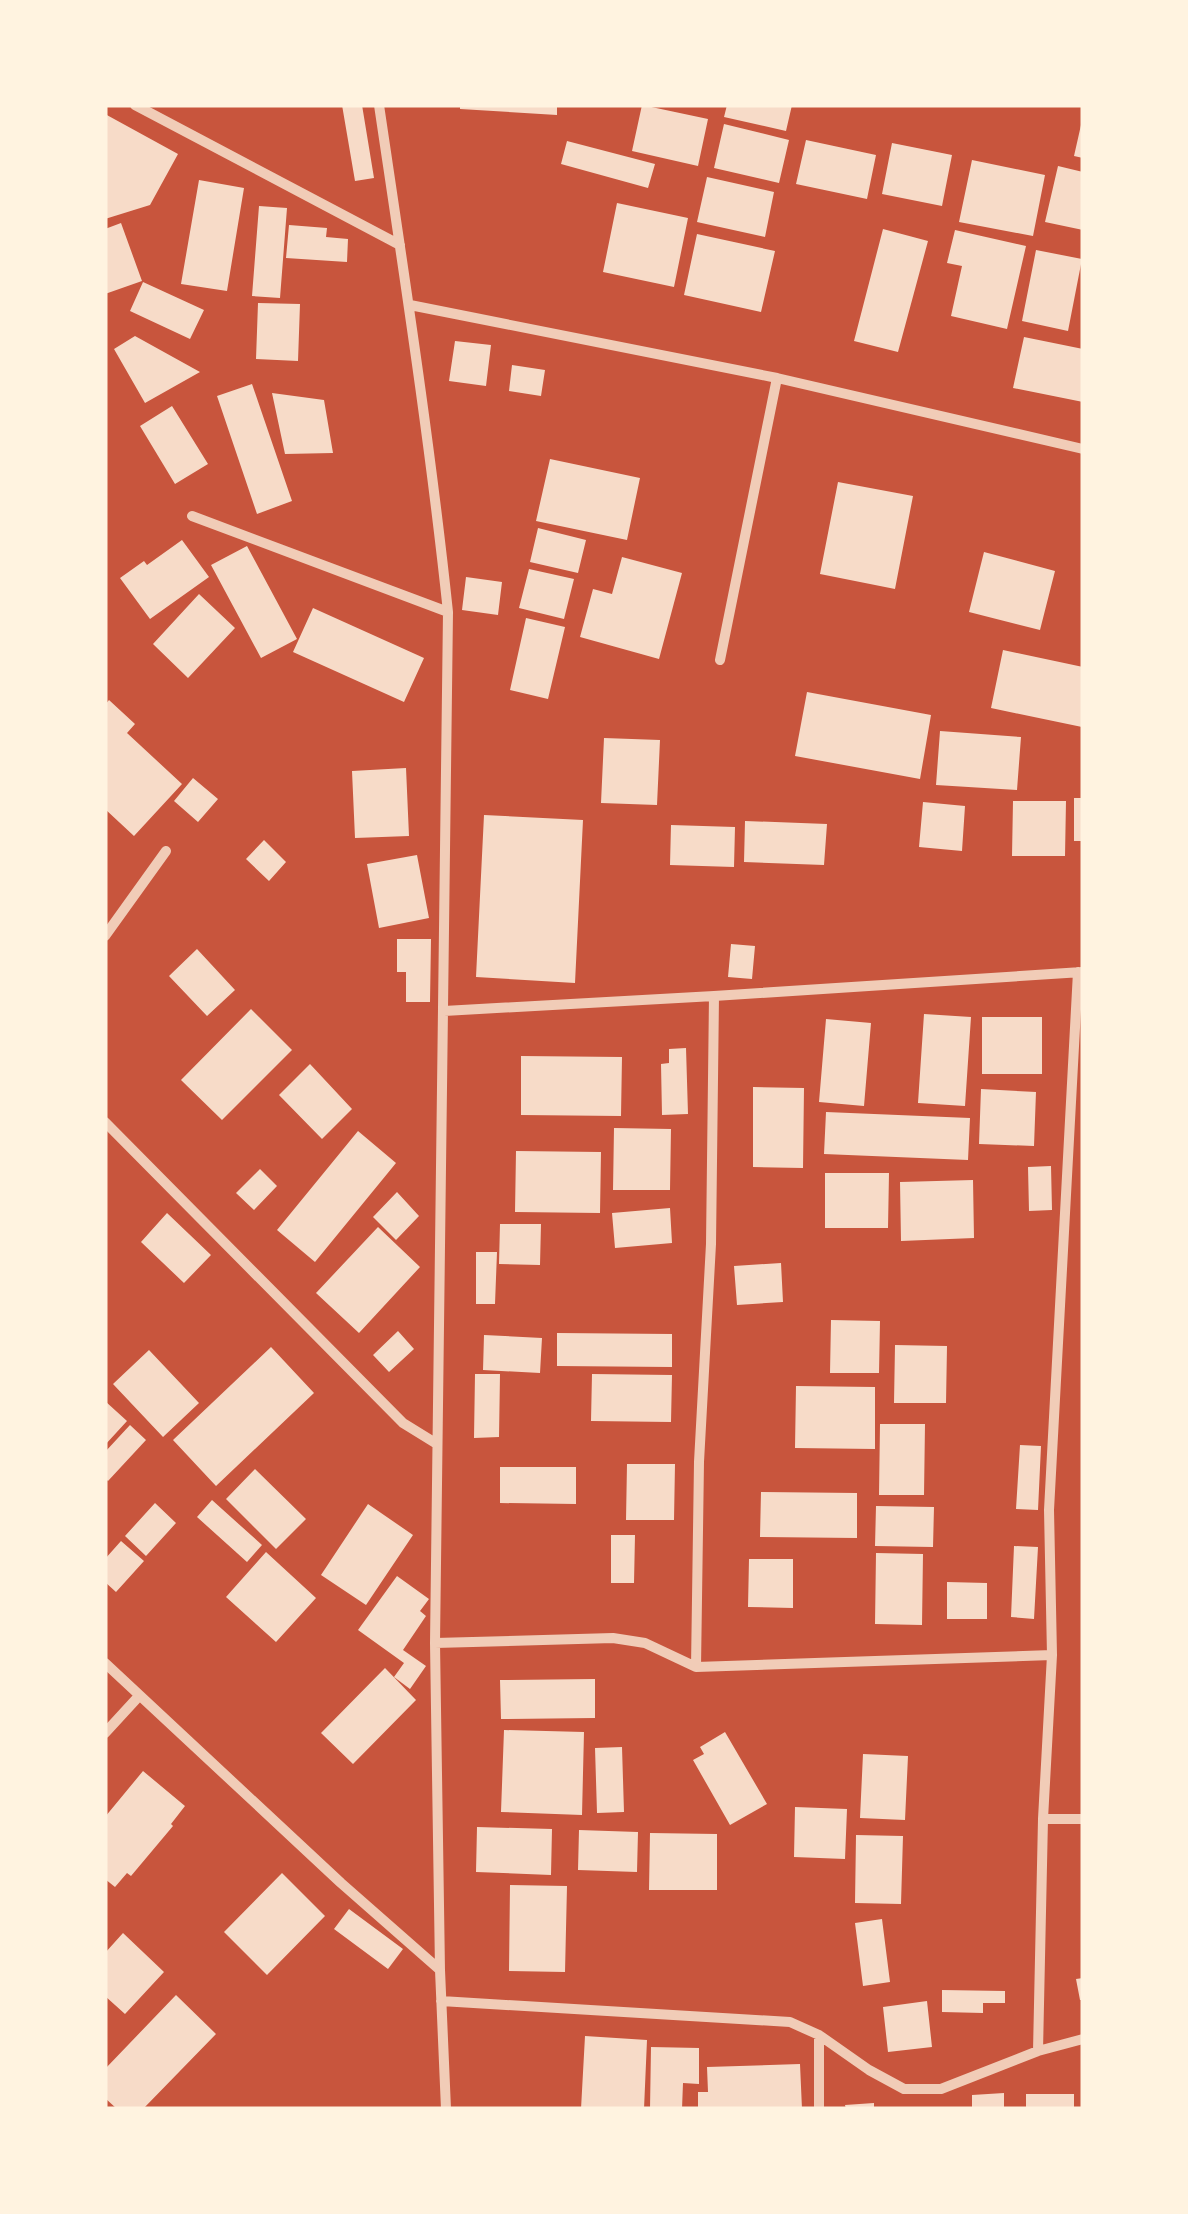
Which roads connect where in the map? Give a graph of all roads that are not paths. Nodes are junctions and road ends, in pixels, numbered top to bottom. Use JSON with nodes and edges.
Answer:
{"nodes":[{"id":1,"x":135,"y":105,"type":"edge"},
{"id":2,"x":378,"y":105,"type":"edge"},
{"id":3,"x":400,"y":246,"type":"junction"},
{"id":4,"x":410,"y":306,"type":"junction"},
{"id":5,"x":776,"y":378,"type":"junction"},
{"id":6,"x":1083,"y":448,"type":"edge"},
{"id":7,"x":192,"y":516,"type":"dead end"},
{"id":8,"x":448,"y":612,"type":"junction"},
{"id":9,"x":720,"y":660,"type":"dead end"},
{"id":10,"x":166,"y":851,"type":"dead end"},
{"id":11,"x":105,"y":936,"type":"edge"},
{"id":12,"x":1080,"y":972,"type":"edge"},
{"id":13,"x":714,"y":996,"type":"junction"},
{"id":14,"x":444,"y":1011,"type":"junction"},
{"id":15,"x":105,"y":1122,"type":"edge"},
{"id":16,"x":437,"y":1444,"type":"junction"},
{"id":17,"x":436,"y":1643,"type":"junction"},
{"id":18,"x":1052,"y":1655,"type":"junction"},
{"id":19,"x":105,"y":1663,"type":"edge"},
{"id":20,"x":696,"y":1668,"type":"junction"},
{"id":21,"x":139,"y":1696,"type":"junction"},
{"id":22,"x":105,"y":1733,"type":"edge"},
{"id":23,"x":1043,"y":1819,"type":"junction"},
{"id":24,"x":1083,"y":1819,"type":"edge"},
{"id":25,"x":440,"y":1970,"type":"junction"},
{"id":26,"x":442,"y":2001,"type":"junction"},
{"id":27,"x":819,"y":2035,"type":"junction"},
{"id":28,"x":1083,"y":2039,"type":"edge"},
{"id":29,"x":1038,"y":2051,"type":"junction"},
{"id":30,"x":446,"y":2109,"type":"edge"},
{"id":31,"x":820,"y":2109,"type":"edge"}],
"edges":[{"from":1,"to":3,"type":"street"},
{"from":2,"to":3,"type":"street"},
{"from":3,"to":4,"type":"street"},
{"from":4,"to":5,"type":"street"},
{"from":4,"to":8,"type":"street"},
{"from":5,"to":6,"type":"street"},
{"from":5,"to":9,"type":"street"},
{"from":7,"to":8,"type":"street"},
{"from":8,"to":14,"type":"street"},
{"from":10,"to":11,"type":"street"},
{"from":12,"to":13,"type":"street"},
{"from":12,"to":18,"type":"street"},
{"from":13,"to":14,"type":"street"},
{"from":13,"to":20,"type":"street"},
{"from":14,"to":16,"type":"street"},
{"from":15,"to":16,"type":"street"},
{"from":16,"to":17,"type":"street"},
{"from":17,"to":20,"type":"street"},
{"from":17,"to":25,"type":"street"},
{"from":18,"to":20,"type":"street"},
{"from":18,"to":23,"type":"street"},
{"from":19,"to":21,"type":"street"},
{"from":21,"to":22,"type":"street"},
{"from":21,"to":25,"type":"street"},
{"from":23,"to":24,"type":"street"},
{"from":23,"to":29,"type":"street"},
{"from":25,"to":26,"type":"street"},
{"from":26,"to":27,"type":"street"},
{"from":26,"to":30,"type":"street"},
{"from":27,"to":29,"type":"street"},
{"from":27,"to":31,"type":"street"},
{"from":28,"to":29,"type":"street"}]}
